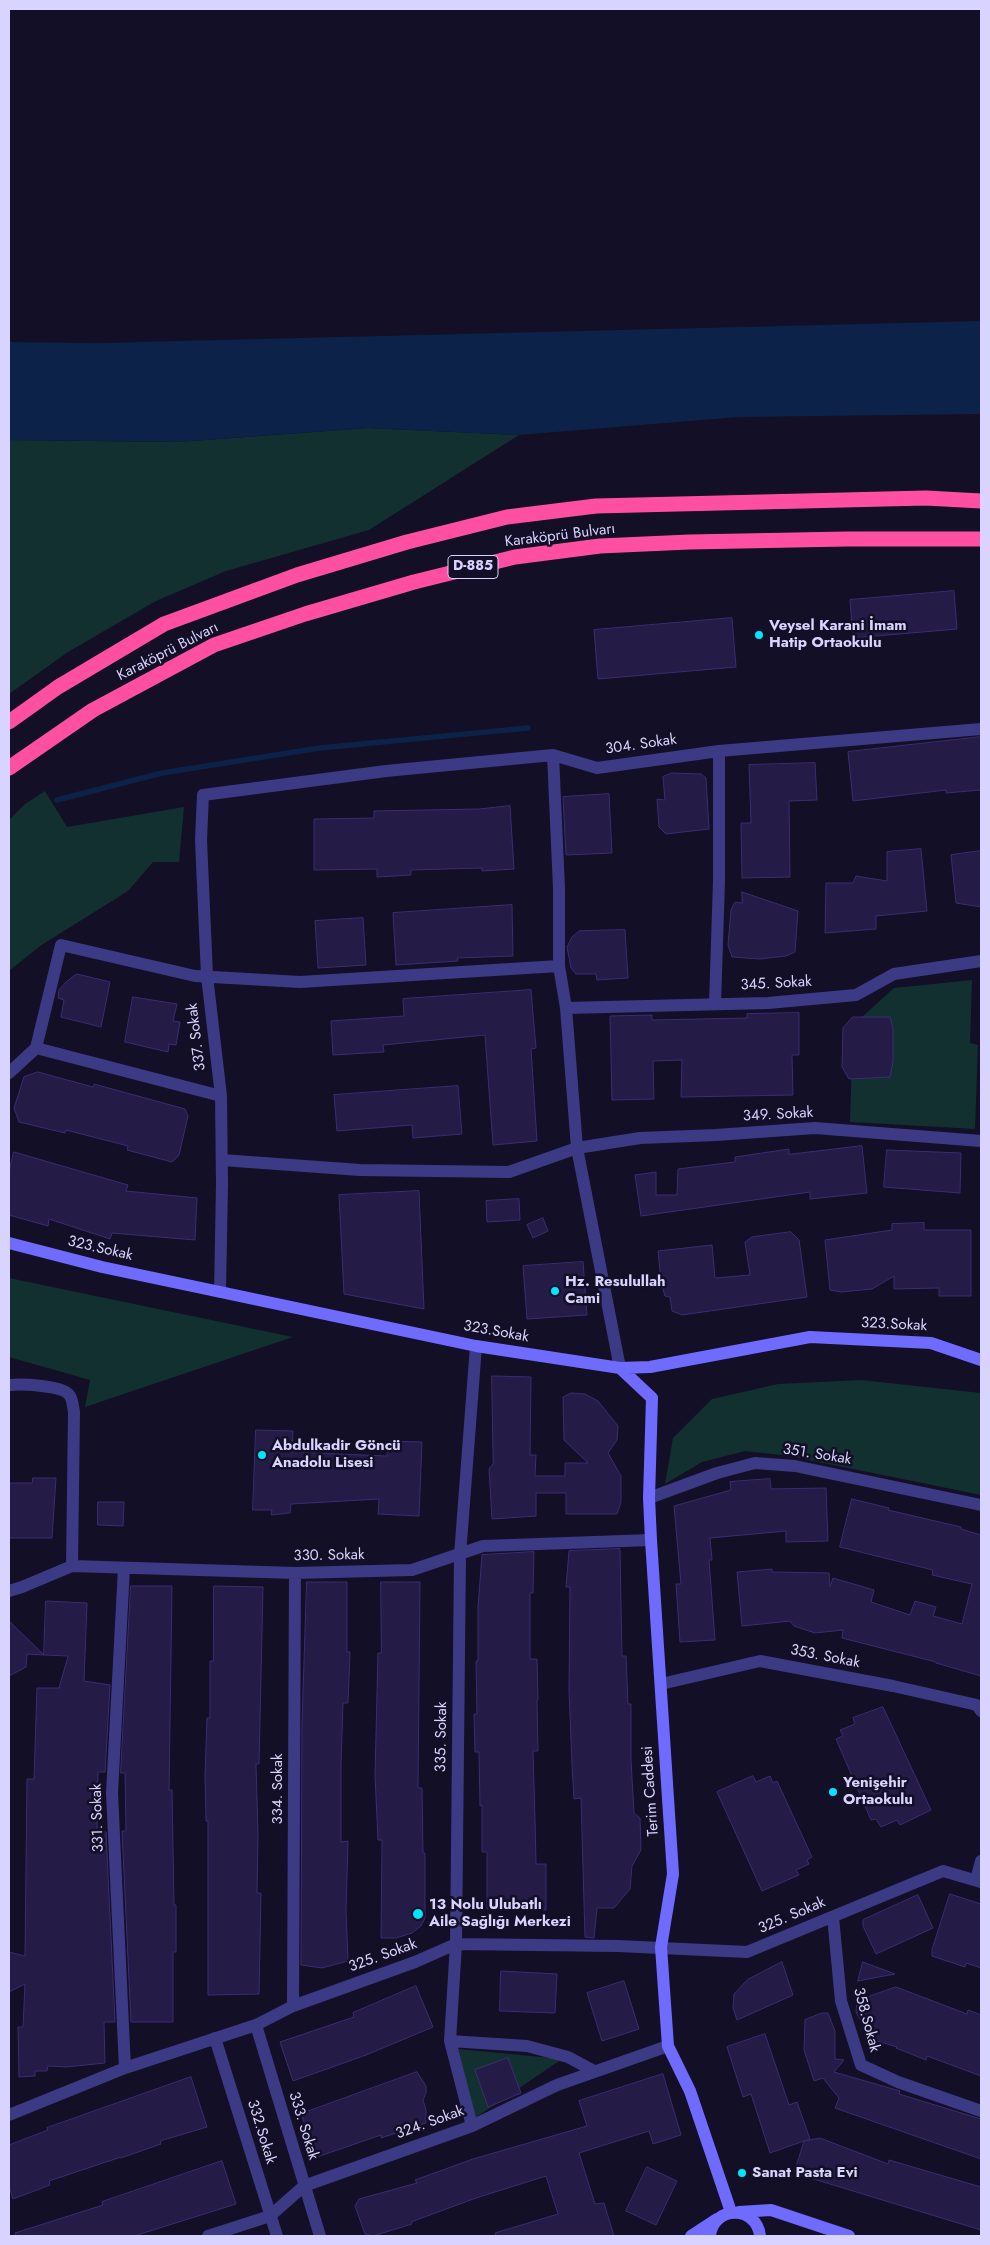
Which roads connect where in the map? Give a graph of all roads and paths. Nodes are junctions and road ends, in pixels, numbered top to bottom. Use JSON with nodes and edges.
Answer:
{"nodes":[{"id":1,"x":981,"y":501,"type":"edge"},
{"id":2,"x":981,"y":539,"type":"edge"},
{"id":3,"x":9,"y":722,"type":"edge"},
{"id":4,"x":981,"y":729,"type":"edge"},
{"id":5,"x":718,"y":751,"type":"junction"},
{"id":6,"x":553,"y":755,"type":"junction"},
{"id":7,"x":9,"y":768,"type":"edge"},
{"id":8,"x":218,"y":793,"type":"joint"},
{"id":9,"x":981,"y":961,"type":"edge"},
{"id":10,"x":558,"y":966,"type":"junction"},
{"id":11,"x":207,"y":976,"type":"junction"},
{"id":12,"x":715,"y":1004,"type":"junction"},
{"id":13,"x":566,"y":1008,"type":"junction"},
{"id":14,"x":36,"y":1048,"type":"junction"},
{"id":15,"x":9,"y":1072,"type":"edge"},
{"id":16,"x":220,"y":1096,"type":"junction"},
{"id":17,"x":981,"y":1141,"type":"edge"},
{"id":18,"x":577,"y":1148,"type":"junction"},
{"id":19,"x":222,"y":1160,"type":"junction"},
{"id":20,"x":9,"y":1243,"type":"edge"},
{"id":21,"x":220,"y":1292,"type":"junction"},
{"id":22,"x":476,"y":1346,"type":"junction"},
{"id":23,"x":981,"y":1360,"type":"edge"},
{"id":24,"x":620,"y":1368,"type":"junction"},
{"id":25,"x":9,"y":1385,"type":"edge"},
{"id":26,"x":650,"y":1498,"type":"junction"},
{"id":27,"x":981,"y":1505,"type":"edge"},
{"id":28,"x":651,"y":1540,"type":"junction"},
{"id":29,"x":460,"y":1555,"type":"junction"},
{"id":30,"x":72,"y":1566,"type":"junction"},
{"id":31,"x":124,"y":1568,"type":"junction"},
{"id":32,"x":295,"y":1573,"type":"junction"},
{"id":33,"x":9,"y":1591,"type":"edge"},
{"id":34,"x":661,"y":1684,"type":"junction"},
{"id":35,"x":981,"y":1711,"type":"edge"},
{"id":36,"x":981,"y":1862,"type":"edge"},
{"id":37,"x":979,"y":1881,"type":"edge"},
{"id":38,"x":833,"y":1916,"type":"junction"},
{"id":39,"x":456,"y":1944,"type":"junction"},
{"id":40,"x":661,"y":1948,"type":"junction"},
{"id":41,"x":292,"y":2006,"type":"junction"},
{"id":42,"x":256,"y":2025,"type":"junction"},
{"id":43,"x":215,"y":2038,"type":"junction"},
{"id":44,"x":450,"y":2041,"type":"junction"},
{"id":45,"x":668,"y":2046,"type":"junction"},
{"id":46,"x":126,"y":2068,"type":"junction"},
{"id":47,"x":594,"y":2071,"type":"junction"},
{"id":48,"x":981,"y":2111,"type":"edge"},
{"id":49,"x":9,"y":2115,"type":"edge"},
{"id":50,"x":472,"y":2126,"type":"junction"},
{"id":51,"x":304,"y":2186,"type":"junction"},
{"id":52,"x":735,"y":2212,"type":"junction"},
{"id":53,"x":270,"y":2216,"type":"junction"},
{"id":54,"x":717,"y":2219,"type":"junction"},
{"id":55,"x":208,"y":2236,"type":"edge"},
{"id":56,"x":277,"y":2236,"type":"edge"},
{"id":57,"x":320,"y":2236,"type":"edge"},
{"id":58,"x":691,"y":2236,"type":"edge"},
{"id":59,"x":710,"y":2236,"type":"edge"},
{"id":60,"x":760,"y":2236,"type":"edge"},
{"id":61,"x":849,"y":2236,"type":"edge"}],
"edges":[{"from":1,"to":3,"type":"highway","name":"Karaköprü Bulvarı"},
{"from":2,"to":7,"type":"highway","name":"Karaköprü Bulvarı","number":"D-885"},
{"from":4,"to":5,"type":"street","name":"304. Sokak"},
{"from":5,"to":6,"type":"street","name":"304. Sokak"},
{"from":5,"to":12,"type":"street"},
{"from":6,"to":8,"type":"street","name":"304. Sokak"},
{"from":6,"to":10,"type":"street"},
{"from":8,"to":11,"type":"street","name":"337. Sokak"},
{"from":9,"to":12,"type":"street","name":"345. Sokak"},
{"from":10,"to":11,"type":"street"},
{"from":10,"to":13,"type":"street"},
{"from":11,"to":14,"type":"street"},
{"from":11,"to":16,"type":"street","name":"337. Sokak"},
{"from":12,"to":13,"type":"street","name":"345. Sokak"},
{"from":13,"to":18,"type":"street"},
{"from":14,"to":15,"type":"street"},
{"from":14,"to":16,"type":"street"},
{"from":16,"to":19,"type":"street","name":"337. Sokak"},
{"from":17,"to":18,"type":"street","name":"349. Sokak"},
{"from":18,"to":19,"type":"street","name":"349. Sokak"},
{"from":18,"to":24,"type":"street"},
{"from":19,"to":21,"type":"street","name":"337. Sokak"},
{"from":20,"to":21,"type":"street","name":"323.Sokak"},
{"from":21,"to":22,"type":"street","name":"323.Sokak"},
{"from":22,"to":24,"type":"street","name":"323.Sokak"},
{"from":22,"to":29,"type":"street","name":"335. Sokak"},
{"from":23,"to":24,"type":"street","name":"323.Sokak"},
{"from":24,"to":26,"type":"street","name":"Terim Caddesi"},
{"from":25,"to":30,"type":"street"},
{"from":26,"to":27,"type":"street","name":"351. Sokak"},
{"from":26,"to":28,"type":"street","name":"Terim Caddesi"},
{"from":28,"to":29,"type":"street","name":"330. Sokak"},
{"from":28,"to":34,"type":"street","name":"Terim Caddesi"},
{"from":29,"to":32,"type":"street","name":"330. Sokak"},
{"from":29,"to":39,"type":"street","name":"335. Sokak"},
{"from":30,"to":31,"type":"street","name":"330. Sokak"},
{"from":30,"to":33,"type":"street","name":"330. Sokak"},
{"from":31,"to":32,"type":"street","name":"330. Sokak"},
{"from":31,"to":46,"type":"street","name":"331. Sokak"},
{"from":32,"to":41,"type":"street","name":"334. Sokak"},
{"from":34,"to":35,"type":"street","name":"353. Sokak"},
{"from":34,"to":40,"type":"street","name":"Terim Caddesi"},
{"from":36,"to":37,"type":"street"},
{"from":37,"to":38,"type":"street","name":"325. Sokak"},
{"from":38,"to":40,"type":"street","name":"325. Sokak"},
{"from":38,"to":48,"type":"street","name":"358.Sokak"},
{"from":39,"to":40,"type":"street","name":"325. Sokak"},
{"from":39,"to":41,"type":"street","name":"325. Sokak"},
{"from":39,"to":44,"type":"street","name":"335. Sokak"},
{"from":40,"to":45,"type":"street","name":"Terim Caddesi"},
{"from":41,"to":42,"type":"street","name":"325. Sokak"},
{"from":42,"to":43,"type":"street","name":"325. Sokak"},
{"from":42,"to":51,"type":"street","name":"333. Sokak"},
{"from":43,"to":46,"type":"street","name":"325. Sokak"},
{"from":43,"to":53,"type":"street","name":"332.Sokak"},
{"from":44,"to":47,"type":"street"},
{"from":44,"to":50,"type":"street","name":"335. Sokak"},
{"from":45,"to":47,"type":"street","name":"324. Sokak"},
{"from":45,"to":52,"type":"street","name":"Terim Caddesi"},
{"from":46,"to":49,"type":"street","name":"325. Sokak"},
{"from":47,"to":50,"type":"street","name":"324. Sokak"},
{"from":50,"to":51,"type":"street","name":"324. Sokak"},
{"from":51,"to":53,"type":"street","name":"324. Sokak"},
{"from":51,"to":57,"type":"street","name":"333. Sokak"},
{"from":52,"to":54,"type":"street"},
{"from":52,"to":60,"type":"street"},
{"from":52,"to":61,"type":"street"},
{"from":53,"to":55,"type":"street","name":"324. Sokak"},
{"from":53,"to":56,"type":"street","name":"332.Sokak"},
{"from":54,"to":58,"type":"street"},
{"from":54,"to":59,"type":"street"}]}
